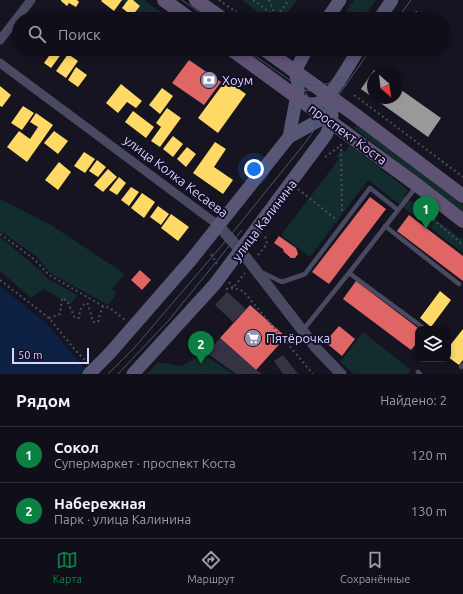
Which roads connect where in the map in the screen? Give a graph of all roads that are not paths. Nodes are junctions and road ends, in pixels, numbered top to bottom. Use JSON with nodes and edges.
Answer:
{"nodes":[{"id":1,"x":31,"y":0,"type":"edge"},
{"id":2,"x":164,"y":0,"type":"edge"},
{"id":3,"x":196,"y":0,"type":"edge"},
{"id":4,"x":340,"y":0,"type":"edge"},
{"id":5,"x":392,"y":0,"type":"edge"},
{"id":6,"x":22,"y":12,"type":"edge"},
{"id":7,"x":180,"y":12,"type":"edge"},
{"id":8,"x":212,"y":12,"type":"edge"},
{"id":9,"x":331,"y":12,"type":"edge"},
{"id":10,"x":384,"y":12,"type":"edge"},
{"id":11,"x":12,"y":25,"type":"edge"},
{"id":12,"x":0,"y":40,"type":"edge"},
{"id":13,"x":241,"y":56,"type":"edge"},
{"id":14,"x":274,"y":56,"type":"edge"},
{"id":15,"x":303,"y":56,"type":"edge"},
{"id":16,"x":354,"y":56,"type":"edge"},
{"id":17,"x":0,"y":63,"type":"edge"},
{"id":18,"x":295,"y":71,"type":"junction"},
{"id":19,"x":328,"y":96,"type":"junction"},
{"id":20,"x":301,"y":100,"type":"junction"},
{"id":21,"x":354,"y":114,"type":"junction"},
{"id":22,"x":329,"y":118,"type":"junction"},
{"id":23,"x":289,"y":137,"type":"junction"},
{"id":24,"x":417,"y":185,"type":"junction"},
{"id":25,"x":463,"y":196,"type":"edge"},
{"id":26,"x":398,"y":210,"type":"junction"},
{"id":27,"x":463,"y":221,"type":"edge"},
{"id":28,"x":218,"y":225,"type":"junction"},
{"id":29,"x":385,"y":226,"type":"junction"},
{"id":30,"x":241,"y":251,"type":"junction"},
{"id":31,"x":253,"y":267,"type":"junction"},
{"id":32,"x":349,"y":272,"type":"junction"},
{"id":33,"x":459,"y":284,"type":"dead end"},
{"id":34,"x":421,"y":326,"type":"edge"},
{"id":35,"x":302,"y":331,"type":"junction"},
{"id":36,"x":90,"y":369,"type":"edge"},
{"id":37,"x":133,"y":374,"type":"edge"},
{"id":38,"x":341,"y":374,"type":"edge"}],
"edges":[{"from":1,"to":6,"type":"street"},
{"from":2,"to":7,"type":"main road"},
{"from":3,"to":8,"type":"main road"},
{"from":4,"to":9,"type":"main road"},
{"from":5,"to":10,"type":"main road"},
{"from":11,"to":12,"type":"street"},
{"from":13,"to":20,"type":"main road","name":"проспект Коста"},
{"from":14,"to":18,"type":"main road","name":"проспект Коста"},
{"from":15,"to":18,"type":"main road"},
{"from":16,"to":19,"type":"main road"},
{"from":17,"to":28,"type":"street","name":"улица Колка Кесаева"},
{"from":18,"to":19,"type":"main road","name":"проспект Коста"},
{"from":18,"to":20,"type":"main road"},
{"from":19,"to":20,"type":"main road"},
{"from":19,"to":21,"type":"main road","name":"проспект Коста"},
{"from":19,"to":22,"type":"main road"},
{"from":20,"to":22,"type":"main road","name":"проспект Коста"},
{"from":20,"to":23,"type":"main road"},
{"from":21,"to":22,"type":"main road"},
{"from":21,"to":25,"type":"main road","name":"проспект Коста"},
{"from":22,"to":23,"type":"main road"},
{"from":22,"to":24,"type":"main road","name":"проспект Коста"},
{"from":22,"to":30,"type":"main road","name":"улица Калинина"},
{"from":23,"to":28,"type":"main road"},
{"from":24,"to":26,"type":"lane"},
{"from":24,"to":27,"type":"main road","name":"проспект Коста"},
{"from":26,"to":29,"type":"lane"},
{"from":26,"to":31,"type":"lane"},
{"from":28,"to":30,"type":"street","name":"улица Колка Кесаева"},
{"from":28,"to":36,"type":"main road","bridge":true},
{"from":29,"to":32,"type":"lane"},
{"from":29,"to":33,"type":"lane"},
{"from":30,"to":31,"type":"street","name":"улица Колка Кесаева"},
{"from":30,"to":37,"type":"main road","name":"улица Калинина"},
{"from":31,"to":35,"type":"street","name":"улица Колка Кесаева"},
{"from":32,"to":34,"type":"lane"},
{"from":32,"to":35,"type":"lane"},
{"from":35,"to":38,"type":"street","name":"улица Колка Кесаева"}]}
